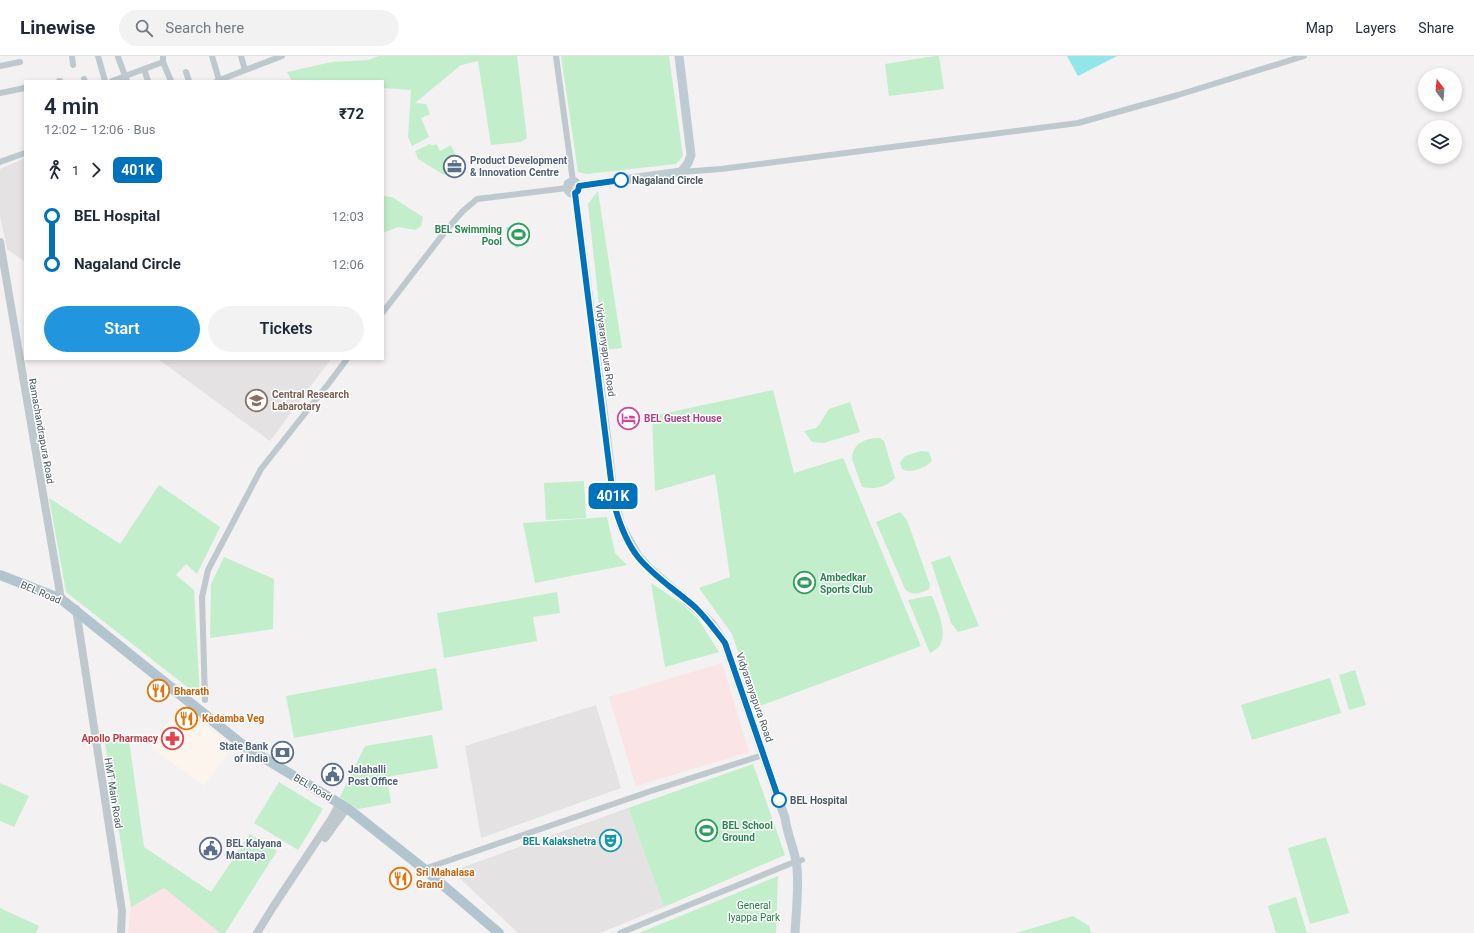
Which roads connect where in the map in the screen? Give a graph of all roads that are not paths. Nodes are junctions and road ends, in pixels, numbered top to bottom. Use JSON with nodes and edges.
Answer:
{"nodes":[{"id":1,"x":72,"y":56,"type":"edge"},
{"id":2,"x":98,"y":56,"type":"edge"},
{"id":3,"x":212,"y":56,"type":"edge"},
{"id":4,"x":241,"y":56,"type":"edge"},
{"id":5,"x":282,"y":56,"type":"edge"},
{"id":6,"x":556,"y":56,"type":"edge"},
{"id":7,"x":679,"y":56,"type":"edge"},
{"id":8,"x":1304,"y":56,"type":"edge"},
{"id":9,"x":118,"y":57,"type":"edge"},
{"id":10,"x":163,"y":59,"type":"edge"},
{"id":11,"x":267,"y":59,"type":"edge"},
{"id":12,"x":20,"y":62,"type":"dead end"},
{"id":13,"x":73,"y":65,"type":"dead end"},
{"id":14,"x":0,"y":66,"type":"edge"},
{"id":15,"x":144,"y":69,"type":"junction"},
{"id":16,"x":245,"y":70,"type":"junction"},
{"id":17,"x":186,"y":72,"type":"dead end"},
{"id":18,"x":126,"y":78,"type":"edge"},
{"id":19,"x":105,"y":80,"type":"edge"},
{"id":20,"x":148,"y":80,"type":"edge"},
{"id":21,"x":170,"y":80,"type":"edge"},
{"id":22,"x":189,"y":80,"type":"edge"},
{"id":23,"x":218,"y":80,"type":"edge"},
{"id":24,"x":220,"y":80,"type":"edge"},
{"id":25,"x":24,"y":88,"type":"edge"},
{"id":26,"x":0,"y":93,"type":"edge"},
{"id":27,"x":24,"y":153,"type":"edge"},
{"id":28,"x":0,"y":162,"type":"edge"},
{"id":29,"x":681,"y":172,"type":"junction"},
{"id":30,"x":574,"y":187,"type":"junction"},
{"id":31,"x":0,"y":242,"type":"edge"},
{"id":32,"x":384,"y":311,"type":"edge"},
{"id":33,"x":346,"y":360,"type":"edge"},
{"id":34,"x":0,"y":575,"type":"edge"},
{"id":35,"x":61,"y":599,"type":"junction"},
{"id":36,"x":76,"y":609,"type":"junction"},
{"id":37,"x":205,"y":700,"type":"dead end"},
{"id":38,"x":763,"y":755,"type":"junction"},
{"id":39,"x":344,"y":806,"type":"junction"},
{"id":40,"x":799,"y":861,"type":"junction"},
{"id":41,"x":424,"y":869,"type":"junction"},
{"id":42,"x":121,"y":933,"type":"edge"},
{"id":43,"x":257,"y":933,"type":"edge"},
{"id":44,"x":263,"y":933,"type":"edge"},
{"id":45,"x":499,"y":933,"type":"edge"},
{"id":46,"x":620,"y":933,"type":"edge"},
{"id":47,"x":795,"y":933,"type":"edge"},
{"id":48,"x":801,"y":933,"type":"edge"}],
"edges":[{"from":1,"to":13,"type":"street"},
{"from":2,"to":19,"type":"street"},
{"from":3,"to":23,"type":"street"},
{"from":4,"to":16,"type":"street"},
{"from":5,"to":11,"type":"street"},
{"from":6,"to":30,"type":"street"},
{"from":7,"to":29,"type":"main road"},
{"from":8,"to":29,"type":"street"},
{"from":9,"to":18,"type":"street"},
{"from":10,"to":15,"type":"street"},
{"from":10,"to":21,"type":"street"},
{"from":11,"to":16,"type":"street"},
{"from":12,"to":14,"type":"street"},
{"from":15,"to":18,"type":"street"},
{"from":15,"to":20,"type":"street"},
{"from":16,"to":24,"type":"street"},
{"from":17,"to":22,"type":"street"},
{"from":25,"to":26,"type":"street"},
{"from":27,"to":28,"type":"street"},
{"from":29,"to":30,"type":"main road"},
{"from":30,"to":32,"type":"street"},
{"from":30,"to":38,"type":"main road","name":"Vidyaranyapura Road"},
{"from":31,"to":35,"type":"street","name":"Ramachandrapura Road"},
{"from":33,"to":37,"type":"street"},
{"from":34,"to":35,"type":"main road","name":"BEL Road"},
{"from":35,"to":36,"type":"main road","name":"BEL Road"},
{"from":36,"to":39,"type":"main road","name":"BEL Road"},
{"from":36,"to":42,"type":"street","name":"HMT Main Road"},
{"from":38,"to":40,"type":"main road","name":"Vidyaranyapura Road"},
{"from":38,"to":41,"type":"street"},
{"from":39,"to":41,"type":"main road","name":"BEL Road"},
{"from":39,"to":43,"type":"street"},
{"from":39,"to":44,"type":"street"},
{"from":40,"to":46,"type":"street"},
{"from":40,"to":47,"type":"main road","name":"Vidyaranyapura Road"},
{"from":40,"to":48,"type":"main road","name":"Vidyaranyapura Road"},
{"from":41,"to":45,"type":"main road","name":"BEL Road"}]}
